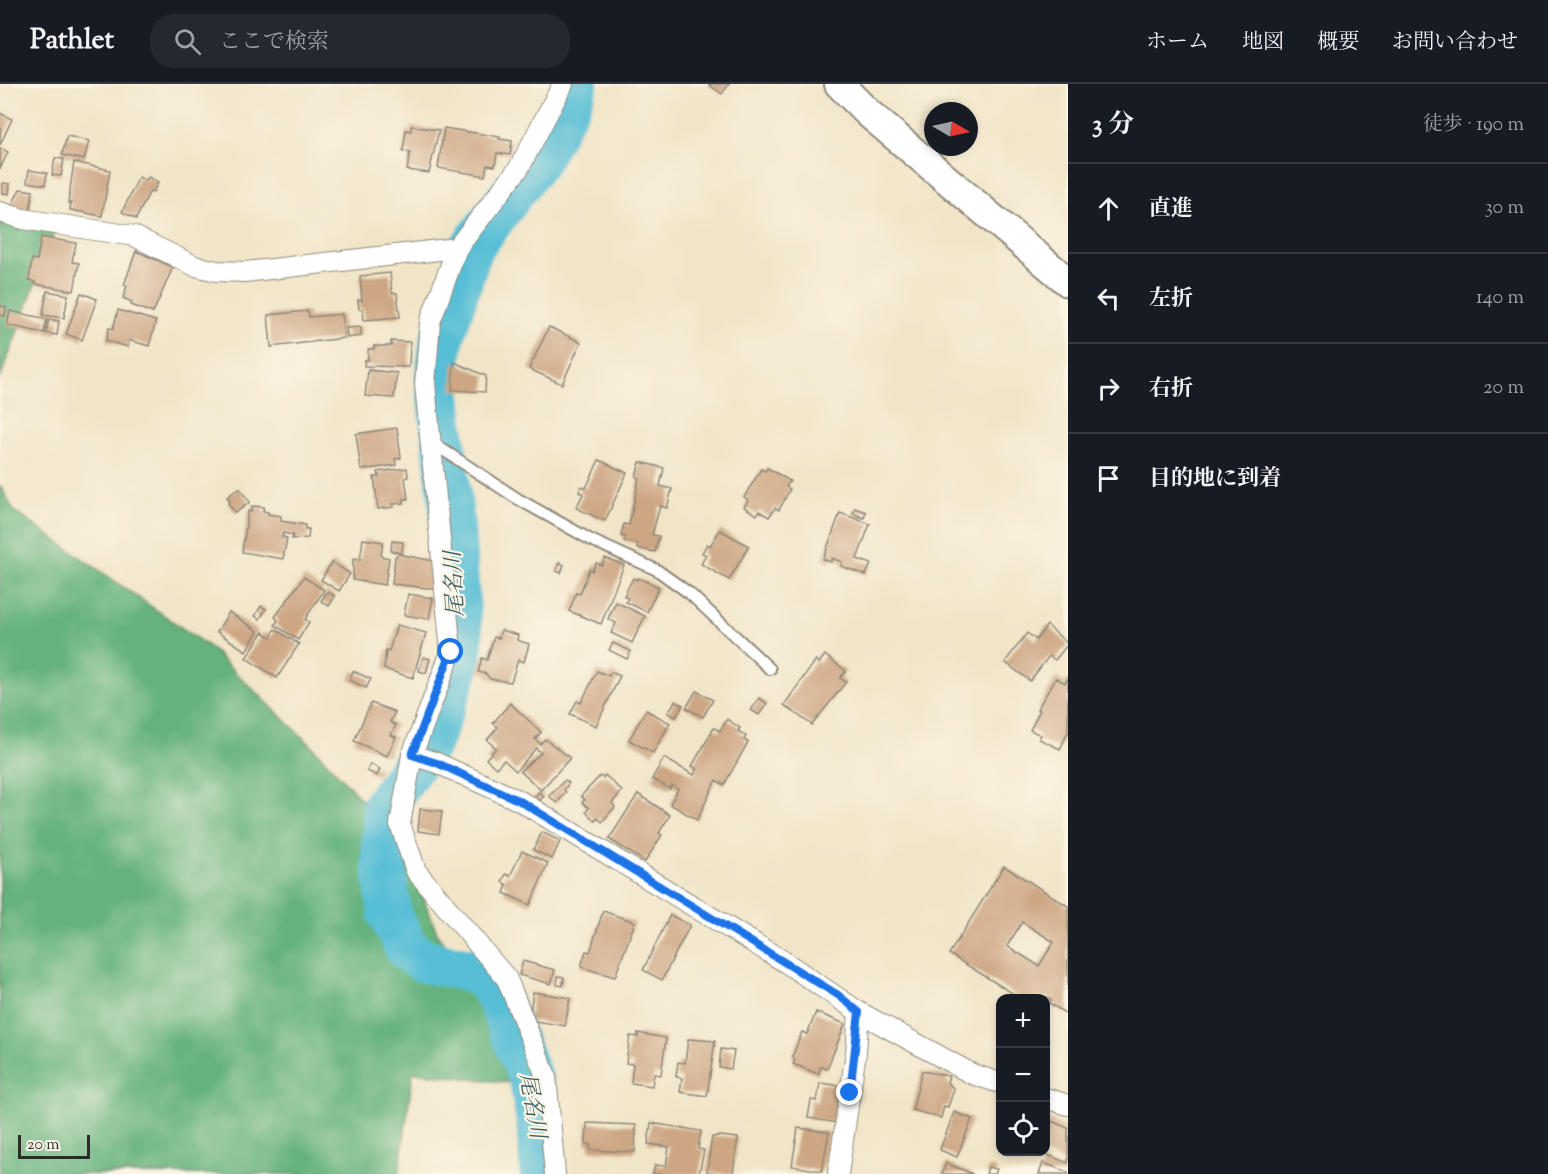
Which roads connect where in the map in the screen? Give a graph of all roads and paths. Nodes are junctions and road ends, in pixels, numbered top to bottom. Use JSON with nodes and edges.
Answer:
{"nodes":[{"id":1,"x":563,"y":84,"type":"edge"},
{"id":2,"x":839,"y":84,"type":"edge"},
{"id":3,"x":0,"y":212,"type":"edge"},
{"id":4,"x":457,"y":248,"type":"junction"},
{"id":5,"x":1068,"y":282,"type":"edge"},
{"id":6,"x":430,"y":442,"type":"junction"},
{"id":7,"x":770,"y":669,"type":"dead end"},
{"id":8,"x":412,"y":755,"type":"junction"},
{"id":9,"x":859,"y":1012,"type":"junction"},
{"id":10,"x":996,"y":1082,"type":"edge"},
{"id":11,"x":1050,"y":1099,"type":"edge"},
{"id":12,"x":1068,"y":1106,"type":"edge"},
{"id":13,"x":555,"y":1174,"type":"edge"},
{"id":14,"x":838,"y":1174,"type":"edge"}],
"edges":[{"from":1,"to":4,"type":"street"},
{"from":2,"to":5,"type":"street"},
{"from":3,"to":4,"type":"street"},
{"from":4,"to":6,"type":"street"},
{"from":6,"to":7,"type":"lane"},
{"from":6,"to":8,"type":"street"},
{"from":8,"to":9,"type":"street"},
{"from":8,"to":13,"type":"street"},
{"from":9,"to":10,"type":"street"},
{"from":9,"to":14,"type":"street"},
{"from":11,"to":12,"type":"street"}]}
